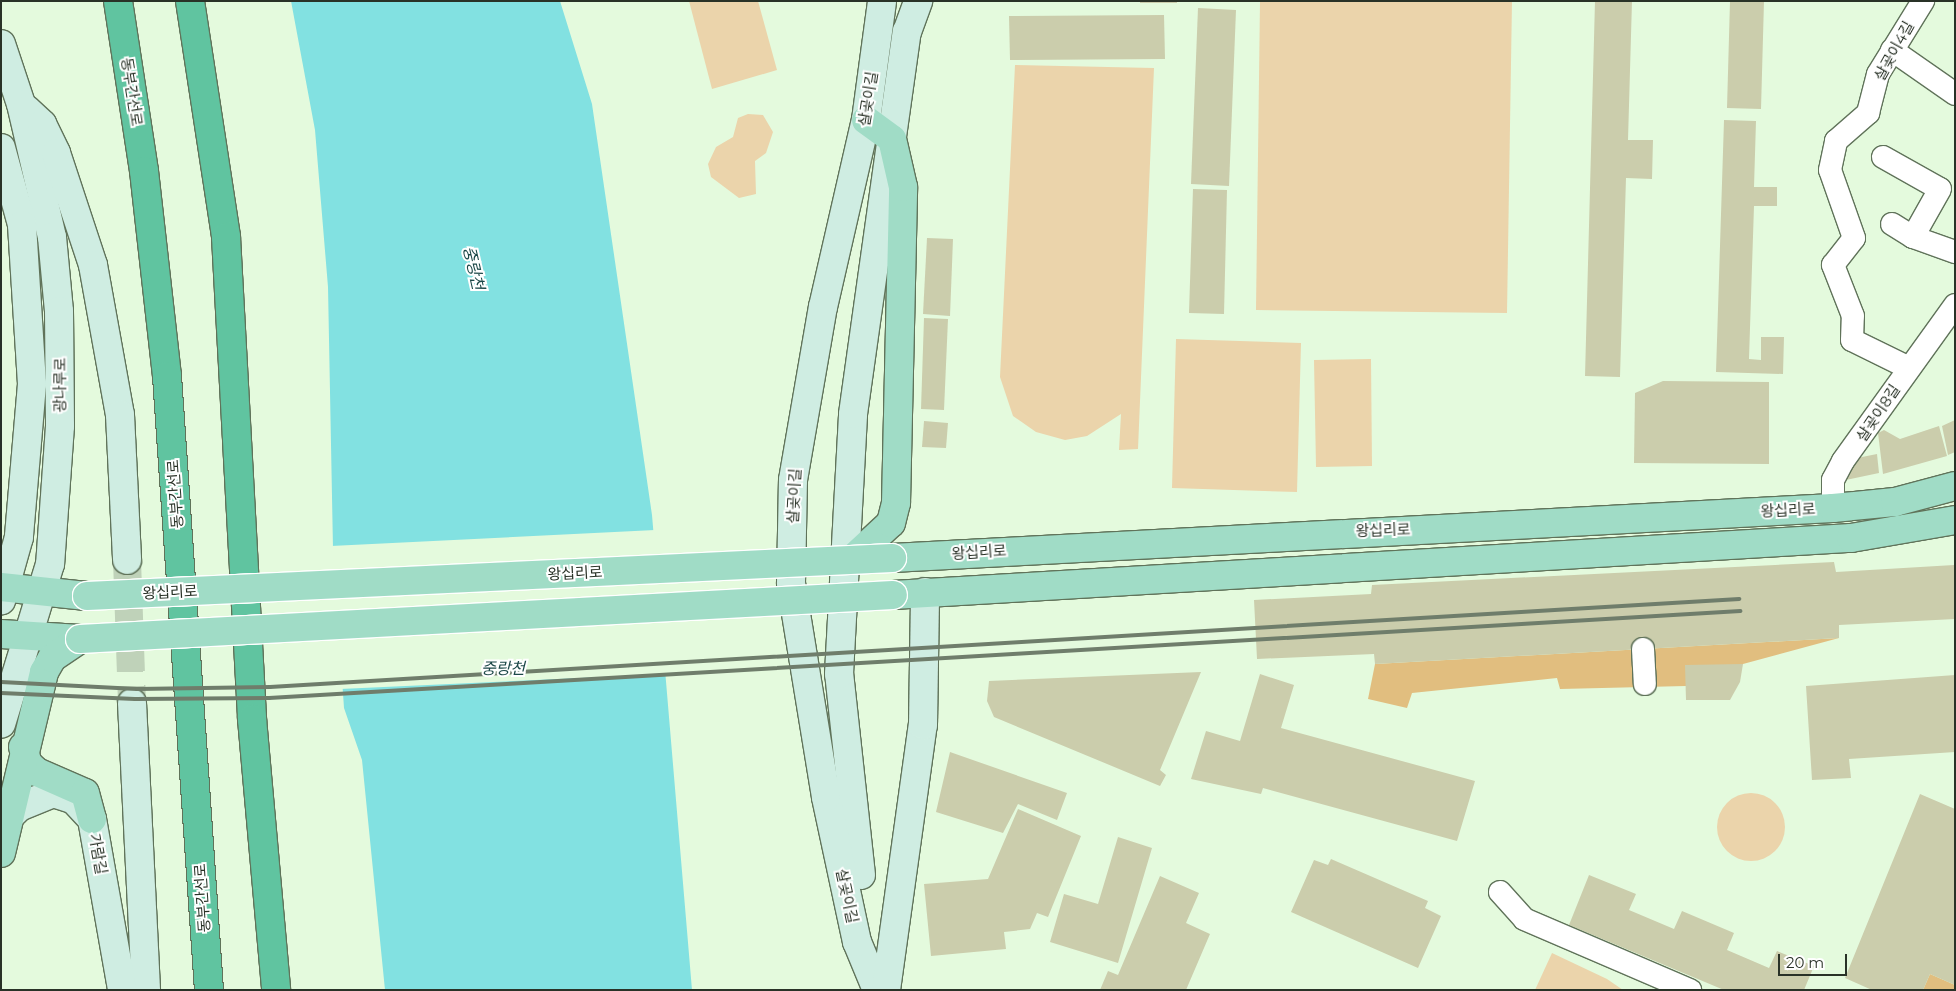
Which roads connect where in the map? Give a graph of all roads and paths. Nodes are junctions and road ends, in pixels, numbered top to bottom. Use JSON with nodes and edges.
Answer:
{"nodes":[{"id":1,"x":118,"y":1,"type":"edge"},
{"id":2,"x":190,"y":1,"type":"edge"},
{"id":3,"x":882,"y":1,"type":"edge"},
{"id":4,"x":918,"y":1,"type":"edge"},
{"id":5,"x":1923,"y":1,"type":"edge"},
{"id":6,"x":1,"y":44,"type":"edge"},
{"id":7,"x":1892,"y":50,"type":"junction"},
{"id":8,"x":1955,"y":94,"type":"edge"},
{"id":9,"x":21,"y":104,"type":"junction"},
{"id":10,"x":866,"y":120,"type":"junction"},
{"id":11,"x":892,"y":139,"type":"junction"},
{"id":12,"x":1,"y":148,"type":"edge"},
{"id":13,"x":1883,"y":157,"type":"dead end"},
{"id":14,"x":1892,"y":224,"type":"dead end"},
{"id":15,"x":1913,"y":237,"type":"junction"},
{"id":16,"x":1955,"y":252,"type":"edge"},
{"id":17,"x":1955,"y":305,"type":"edge"},
{"id":18,"x":1949,"y":330,"type":"edge"},
{"id":19,"x":1907,"y":366,"type":"junction"},
{"id":20,"x":1955,"y":486,"type":"edge"},
{"id":21,"x":1833,"y":508,"type":"junction"},
{"id":22,"x":1955,"y":520,"type":"edge"},
{"id":23,"x":127,"y":560,"type":"tunnel mouth"},
{"id":24,"x":851,"y":560,"type":"junction"},
{"id":25,"x":43,"y":591,"type":"junction"},
{"id":26,"x":3,"y":592,"type":"edge"},
{"id":27,"x":925,"y":592,"type":"junction"},
{"id":28,"x":14,"y":635,"type":"edge"},
{"id":29,"x":80,"y":639,"type":"junction"},
{"id":30,"x":1643,"y":649,"type":"dead end"},
{"id":31,"x":1645,"y":684,"type":"dead end"},
{"id":32,"x":132,"y":704,"type":"tunnel mouth"},
{"id":33,"x":1,"y":724,"type":"edge"},
{"id":34,"x":23,"y":747,"type":"junction"},
{"id":35,"x":7,"y":819,"type":"junction"},
{"id":36,"x":92,"y":819,"type":"junction"},
{"id":37,"x":1,"y":853,"type":"edge"},
{"id":38,"x":1500,"y":892,"type":"dead end"},
{"id":39,"x":203,"y":924,"type":"junction"},
{"id":40,"x":1667,"y":985,"type":"edge"},
{"id":41,"x":122,"y":990,"type":"edge"},
{"id":42,"x":146,"y":990,"type":"edge"},
{"id":43,"x":197,"y":990,"type":"edge"},
{"id":44,"x":209,"y":990,"type":"edge"},
{"id":45,"x":276,"y":990,"type":"edge"},
{"id":46,"x":877,"y":990,"type":"edge"},
{"id":47,"x":881,"y":990,"type":"edge"},
{"id":48,"x":886,"y":990,"type":"edge"},
{"id":49,"x":1690,"y":990,"type":"edge"}],
"edges":[{"from":1,"to":39,"type":"highway","name":"동부간선로"},
{"from":2,"to":45,"type":"highway"},
{"from":3,"to":10,"type":"main road","name":"살곶이길"},
{"from":4,"to":11,"type":"main road","name":"살곶이길"},
{"from":5,"to":7,"type":"street","name":"살곶이4길"},
{"from":6,"to":9,"type":"main road","name":"광나루로"},
{"from":7,"to":8,"type":"street"},
{"from":7,"to":19,"type":"street","name":"살곶이4길"},
{"from":9,"to":23,"type":"main road"},
{"from":9,"to":25,"type":"main road","name":"광나루로"},
{"from":10,"to":11,"type":"main road"},
{"from":10,"to":46,"type":"main road","name":"살곶이길"},
{"from":11,"to":24,"type":"main road"},
{"from":11,"to":47,"type":"main road","name":"살곶이길"},
{"from":12,"to":26,"type":"main road","name":"광나루로"},
{"from":13,"to":15,"type":"street"},
{"from":14,"to":15,"type":"street"},
{"from":15,"to":16,"type":"street"},
{"from":17,"to":18,"type":"street","name":"살곶이8길"},
{"from":18,"to":19,"type":"street","name":"살곶이8길"},
{"from":19,"to":21,"type":"street","name":"살곶이8길"},
{"from":20,"to":21,"type":"main road","name":"왕십리로"},
{"from":21,"to":24,"type":"main road","name":"왕십리로","bridge":true},
{"from":22,"to":27,"type":"main road"},
{"from":24,"to":25,"type":"main road","name":"왕십리로","bridge":true},
{"from":25,"to":26,"type":"main road","name":"왕십리로"},
{"from":25,"to":28,"type":"main road","name":"광나루로"},
{"from":27,"to":29,"type":"main road","bridge":true},
{"from":27,"to":48,"type":"main road"},
{"from":28,"to":29,"type":"main road"},
{"from":28,"to":33,"type":"main road","name":"광나루로"},
{"from":29,"to":34,"type":"main road"},
{"from":30,"to":31,"type":"street"},
{"from":32,"to":42,"type":"main road"},
{"from":34,"to":35,"type":"main road"},
{"from":34,"to":36,"type":"main road"},
{"from":35,"to":36,"type":"main road","name":"가람길"},
{"from":35,"to":37,"type":"main road"},
{"from":36,"to":41,"type":"main road","name":"가람길"},
{"from":38,"to":40,"type":"street"},
{"from":39,"to":43,"type":"highway"},
{"from":39,"to":44,"type":"highway","name":"동부간선로"},
{"from":40,"to":49,"type":"street"}]}
